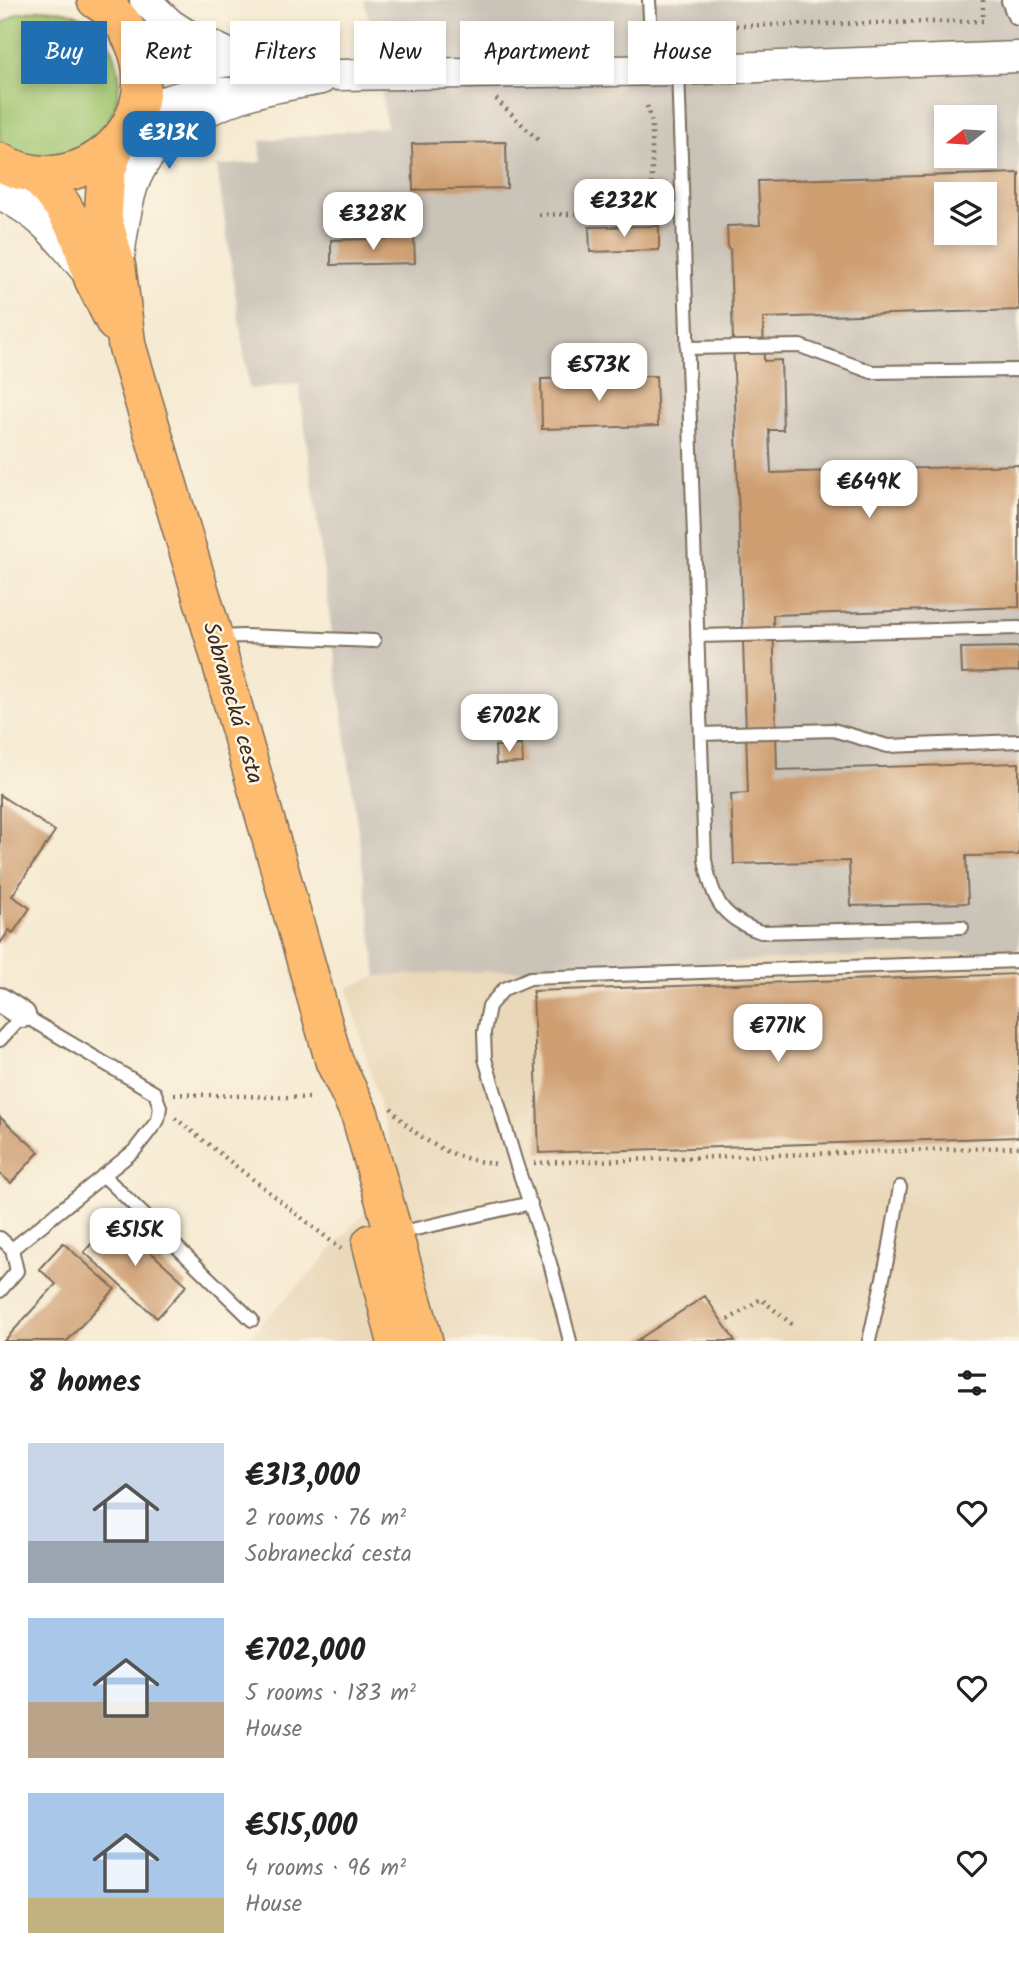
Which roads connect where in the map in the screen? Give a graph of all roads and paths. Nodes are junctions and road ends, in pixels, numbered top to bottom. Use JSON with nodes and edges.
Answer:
{"nodes":[{"id":1,"x":96,"y":0,"type":"edge"},
{"id":2,"x":145,"y":0,"type":"edge"},
{"id":3,"x":649,"y":0,"type":"edge"},
{"id":4,"x":984,"y":0,"type":"edge"},
{"id":5,"x":1014,"y":0,"type":"edge"},
{"id":6,"x":1019,"y":13,"type":"edge"},
{"id":7,"x":650,"y":21,"type":"edge"},
{"id":8,"x":121,"y":23,"type":"edge"},
{"id":9,"x":736,"y":26,"type":"edge"},
{"id":10,"x":230,"y":54,"type":"edge"},
{"id":11,"x":1019,"y":57,"type":"edge"},
{"id":12,"x":736,"y":67,"type":"edge"},
{"id":13,"x":628,"y":71,"type":"edge"},
{"id":14,"x":340,"y":75,"type":"edge"},
{"id":15,"x":141,"y":84,"type":"edge"},
{"id":16,"x":295,"y":84,"type":"edge"},
{"id":17,"x":667,"y":84,"type":"edge"},
{"id":18,"x":248,"y":94,"type":"junction"},
{"id":19,"x":493,"y":97,"type":"dead end"},
{"id":20,"x":647,"y":106,"type":"dead end"},
{"id":21,"x":126,"y":130,"type":"junction"},
{"id":22,"x":538,"y":140,"type":"dead end"},
{"id":23,"x":0,"y":162,"type":"edge"},
{"id":24,"x":36,"y":174,"type":"junction"},
{"id":25,"x":0,"y":194,"type":"edge"},
{"id":26,"x":683,"y":210,"type":"junction"},
{"id":27,"x":652,"y":211,"type":"junction"},
{"id":28,"x":540,"y":215,"type":"dead end"},
{"id":29,"x":105,"y":274,"type":"junction"},
{"id":30,"x":687,"y":348,"type":"junction"},
{"id":31,"x":1019,"y":370,"type":"edge"},
{"id":32,"x":1019,"y":628,"type":"edge"},
{"id":33,"x":697,"y":636,"type":"junction"},
{"id":34,"x":214,"y":638,"type":"junction"},
{"id":35,"x":374,"y":641,"type":"dead end"},
{"id":36,"x":701,"y":734,"type":"junction"},
{"id":37,"x":1019,"y":741,"type":"edge"},
{"id":38,"x":962,"y":927,"type":"dead end"},
{"id":39,"x":1019,"y":961,"type":"edge"},
{"id":40,"x":0,"y":1000,"type":"edge"},
{"id":41,"x":23,"y":1015,"type":"junction"},
{"id":42,"x":0,"y":1040,"type":"edge"},
{"id":43,"x":334,"y":1061,"type":"junction"},
{"id":44,"x":155,"y":1093,"type":"junction"},
{"id":45,"x":312,"y":1098,"type":"dead end"},
{"id":46,"x":387,"y":1102,"type":"dead end"},
{"id":47,"x":160,"y":1107,"type":"junction"},
{"id":48,"x":1019,"y":1147,"type":"edge"},
{"id":49,"x":532,"y":1163,"type":"dead end"},
{"id":50,"x":502,"y":1164,"type":"dead end"},
{"id":51,"x":103,"y":1175,"type":"junction"},
{"id":52,"x":900,"y":1187,"type":"dead end"},
{"id":53,"x":531,"y":1203,"type":"junction"},
{"id":54,"x":394,"y":1234,"type":"junction"},
{"id":55,"x":0,"y":1238,"type":"edge"},
{"id":56,"x":12,"y":1249,"type":"junction"},
{"id":57,"x":349,"y":1257,"type":"dead end"},
{"id":58,"x":0,"y":1291,"type":"edge"},
{"id":59,"x":252,"y":1320,"type":"dead end"},
{"id":60,"x":728,"y":1320,"type":"dead end"},
{"id":61,"x":793,"y":1325,"type":"dead end"},
{"id":62,"x":396,"y":1341,"type":"edge"},
{"id":63,"x":424,"y":1341,"type":"edge"},
{"id":64,"x":570,"y":1341,"type":"edge"},
{"id":65,"x":869,"y":1341,"type":"edge"}],
"edges":[{"from":1,"to":8,"type":"main road"},
{"from":2,"to":10,"type":"street"},
{"from":3,"to":7,"type":"lane"},
{"from":4,"to":9,"type":"path"},
{"from":5,"to":6,"type":"street"},
{"from":11,"to":12,"type":"street"},
{"from":13,"to":14,"type":"street"},
{"from":15,"to":21,"type":"main road"},
{"from":16,"to":18,"type":"street"},
{"from":17,"to":26,"type":"lane"},
{"from":18,"to":21,"type":"street"},
{"from":18,"to":29,"type":"street"},
{"from":19,"to":22,"type":"path"},
{"from":20,"to":27,"type":"path"},
{"from":21,"to":24,"type":"main road"},
{"from":21,"to":29,"type":"main road"},
{"from":23,"to":24,"type":"main road"},
{"from":24,"to":29,"type":"main road"},
{"from":25,"to":29,"type":"street"},
{"from":26,"to":27,"type":"path"},
{"from":26,"to":30,"type":"lane"},
{"from":27,"to":28,"type":"path"},
{"from":29,"to":34,"type":"main road","name":"Sobranecká cesta"},
{"from":30,"to":31,"type":"lane"},
{"from":30,"to":33,"type":"lane"},
{"from":32,"to":33,"type":"lane"},
{"from":33,"to":36,"type":"lane"},
{"from":34,"to":35,"type":"lane"},
{"from":34,"to":43,"type":"main road","name":"Sobranecká cesta"},
{"from":36,"to":37,"type":"lane"},
{"from":36,"to":38,"type":"lane"},
{"from":39,"to":53,"type":"lane"},
{"from":40,"to":41,"type":"street"},
{"from":41,"to":42,"type":"lane"},
{"from":41,"to":44,"type":"lane"},
{"from":43,"to":54,"type":"main road","name":"Sobranecká cesta"},
{"from":43,"to":62,"type":"main road","name":"Sobranecká cesta"},
{"from":44,"to":45,"type":"path"},
{"from":44,"to":47,"type":"lane"},
{"from":46,"to":50,"type":"path"},
{"from":47,"to":51,"type":"lane"},
{"from":47,"to":57,"type":"path"},
{"from":48,"to":49,"type":"path"},
{"from":51,"to":56,"type":"lane"},
{"from":51,"to":59,"type":"lane"},
{"from":52,"to":65,"type":"lane"},
{"from":53,"to":54,"type":"lane"},
{"from":53,"to":64,"type":"lane"},
{"from":54,"to":63,"type":"main road","name":"Sobranecká cesta"},
{"from":55,"to":56,"type":"lane"},
{"from":56,"to":58,"type":"lane"},
{"from":60,"to":61,"type":"path"}]}
